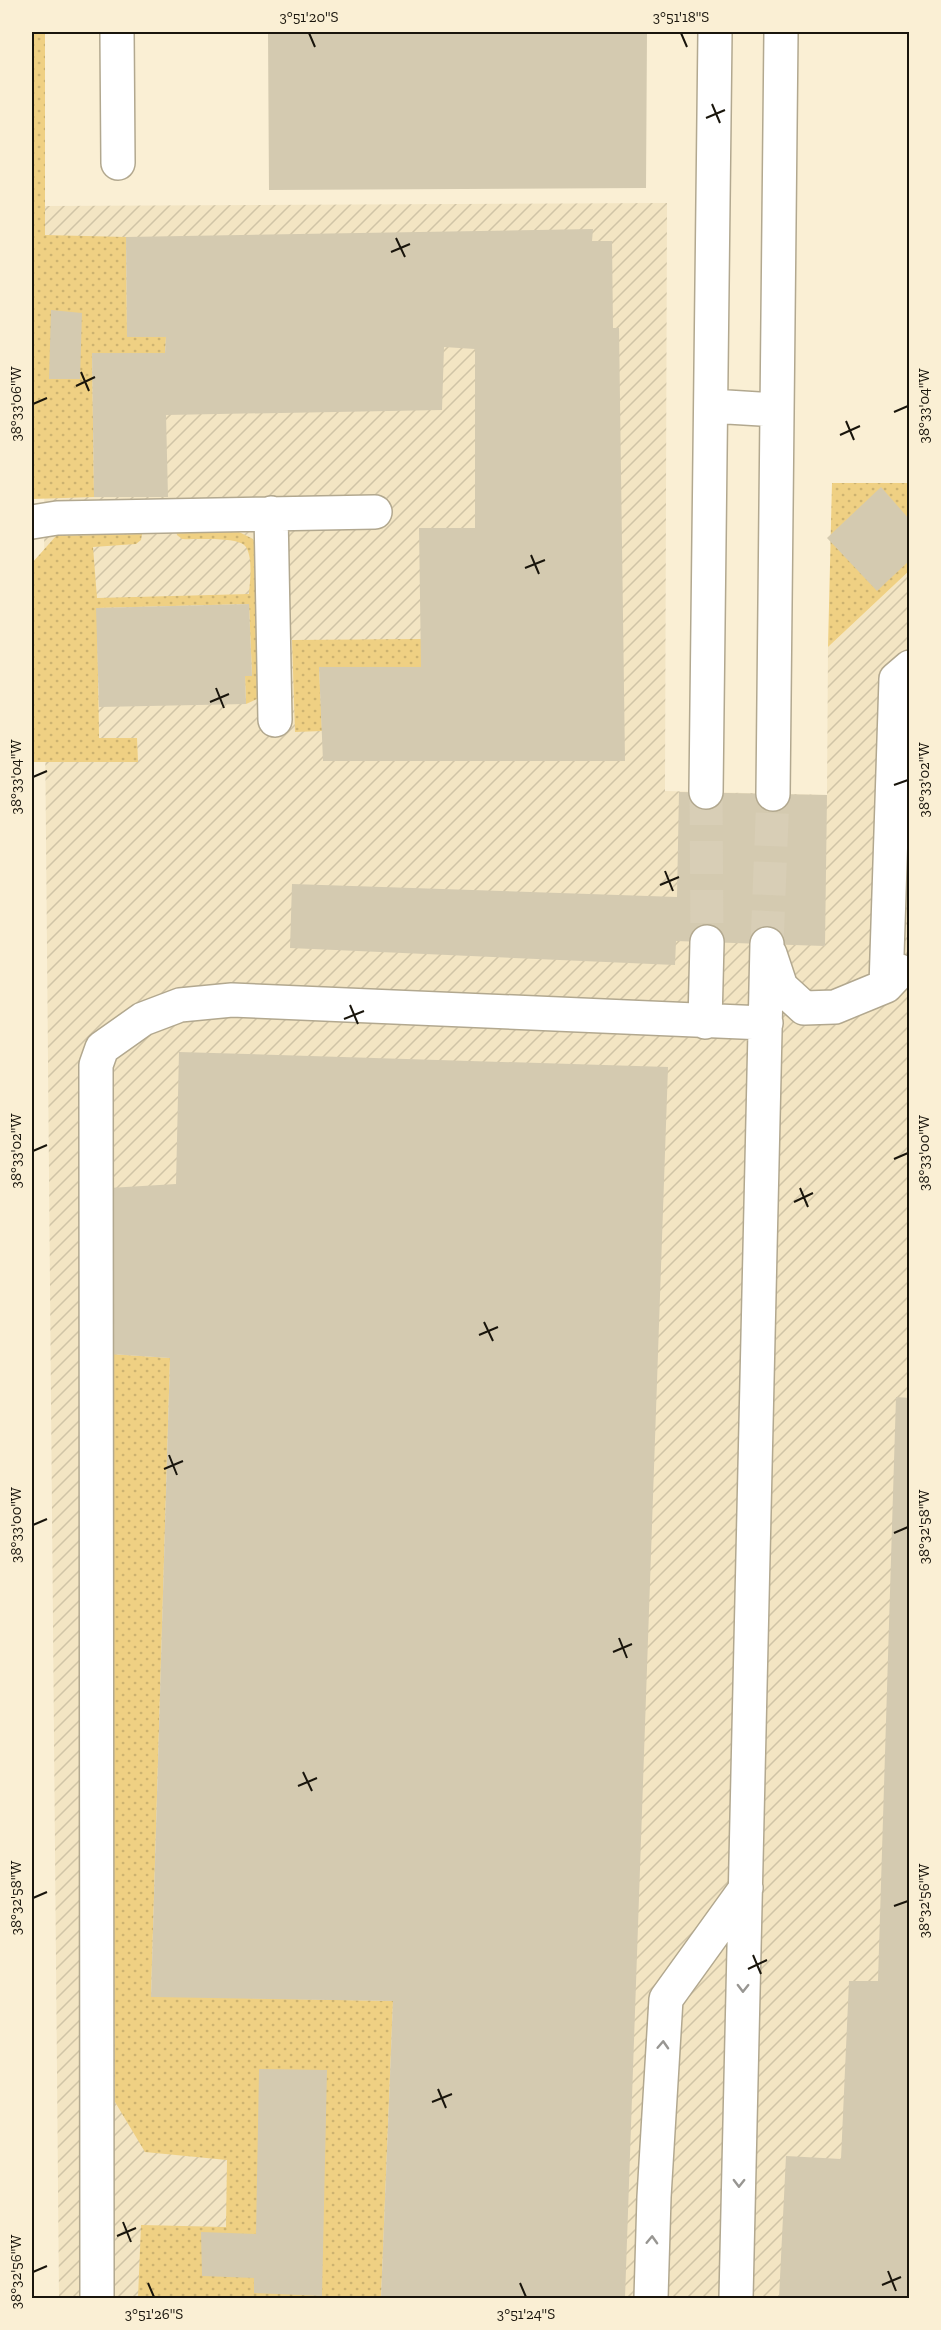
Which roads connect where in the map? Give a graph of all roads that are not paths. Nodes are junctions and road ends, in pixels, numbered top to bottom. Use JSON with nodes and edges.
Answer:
{"nodes":[{"id":1,"x":117,"y":32,"type":"edge"},
{"id":2,"x":715,"y":32,"type":"edge"},
{"id":3,"x":781,"y":32,"type":"edge"},
{"id":4,"x":118,"y":164,"type":"dead end"},
{"id":5,"x":711,"y":406,"type":"junction"},
{"id":6,"x":777,"y":410,"type":"junction"},
{"id":7,"x":375,"y":512,"type":"dead end"},
{"id":8,"x":271,"y":513,"type":"junction"},
{"id":9,"x":32,"y":522,"type":"edge"},
{"id":10,"x":909,"y":667,"type":"edge"},
{"id":11,"x":274,"y":720,"type":"dead end"},
{"id":12,"x":706,"y":792,"type":"tunnel mouth"},
{"id":13,"x":773,"y":794,"type":"tunnel mouth"},
{"id":14,"x":707,"y":942,"type":"tunnel mouth"},
{"id":15,"x":909,"y":961,"type":"edge"},
{"id":16,"x":886,"y":986,"type":"junction"},
{"id":17,"x":705,"y":1022,"type":"junction"},
{"id":18,"x":766,"y":1023,"type":"junction"},
{"id":19,"x":746,"y":1888,"type":"junction"},
{"id":20,"x":97,"y":2298,"type":"edge"},
{"id":21,"x":651,"y":2298,"type":"edge"},
{"id":22,"x":736,"y":2298,"type":"edge"}],
"edges":[{"from":1,"to":4,"type":"lane"},
{"from":2,"to":5,"type":"lane"},
{"from":3,"to":6,"type":"lane"},
{"from":5,"to":6,"type":"lane"},
{"from":5,"to":12,"type":"lane"},
{"from":6,"to":13,"type":"lane"},
{"from":7,"to":8,"type":"lane"},
{"from":8,"to":9,"type":"lane"},
{"from":8,"to":11,"type":"lane"},
{"from":10,"to":16,"type":"lane"},
{"from":14,"to":17,"type":"lane"},
{"from":15,"to":16,"type":"lane"},
{"from":16,"to":18,"type":"lane"},
{"from":17,"to":18,"type":"lane"},
{"from":17,"to":20,"type":"lane"},
{"from":18,"to":19,"type":"lane"},
{"from":21,"to":19,"type":"lane","one_way":true},
{"from":19,"to":22,"type":"lane","one_way":true}]}
